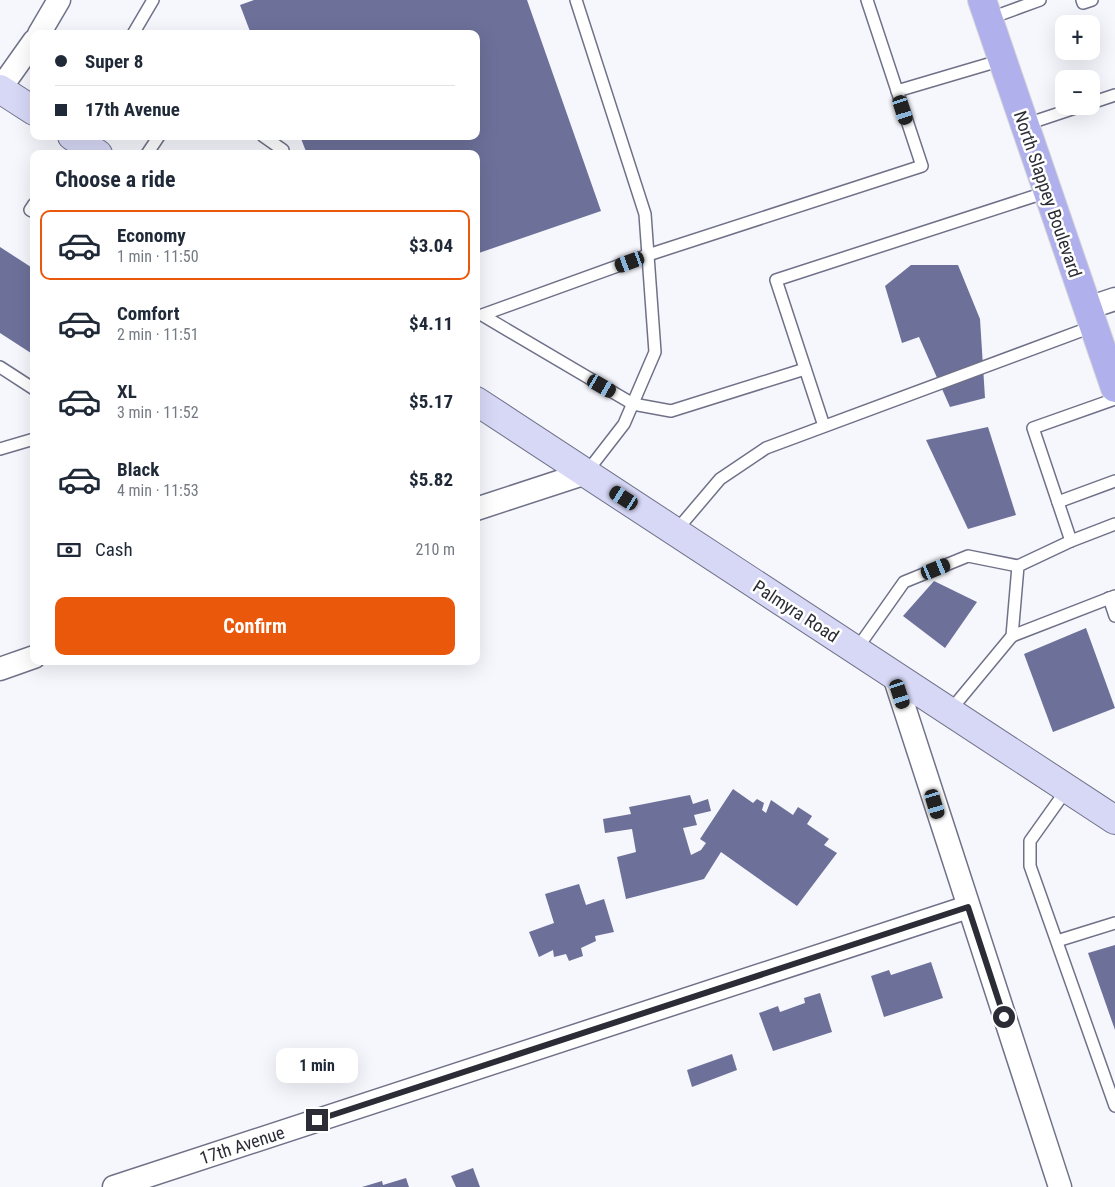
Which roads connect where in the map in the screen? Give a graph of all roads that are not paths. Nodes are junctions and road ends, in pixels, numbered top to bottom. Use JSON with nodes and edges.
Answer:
{"nodes":[{"id":1,"x":59,"y":0,"type":"edge"},
{"id":2,"x":153,"y":0,"type":"edge"},
{"id":3,"x":576,"y":0,"type":"edge"},
{"id":4,"x":867,"y":0,"type":"edge"},
{"id":5,"x":1040,"y":0,"type":"edge"},
{"id":6,"x":985,"y":10,"type":"edge"},
{"id":7,"x":41,"y":30,"type":"edge"},
{"id":8,"x":135,"y":30,"type":"edge"},
{"id":9,"x":30,"y":47,"type":"edge"},
{"id":10,"x":1002,"y":60,"type":"junction"},
{"id":11,"x":0,"y":89,"type":"edge"},
{"id":12,"x":897,"y":91,"type":"junction"},
{"id":13,"x":1115,"y":95,"type":"edge"},
{"id":14,"x":1100,"y":100,"type":"edge"},
{"id":15,"x":30,"y":108,"type":"edge"},
{"id":16,"x":1055,"y":115,"type":"edge"},
{"id":17,"x":1024,"y":125,"type":"junction"},
{"id":18,"x":269,"y":140,"type":"edge"},
{"id":19,"x":282,"y":150,"type":"dead end"},
{"id":20,"x":1047,"y":192,"type":"junction"},
{"id":21,"x":648,"y":256,"type":"junction"},
{"id":22,"x":1115,"y":299,"type":"edge"},
{"id":23,"x":1091,"y":317,"type":"junction"},
{"id":24,"x":0,"y":367,"type":"edge"},
{"id":25,"x":805,"y":369,"type":"junction"},
{"id":26,"x":30,"y":386,"type":"edge"},
{"id":27,"x":1115,"y":388,"type":"edge"},
{"id":28,"x":1115,"y":399,"type":"edge"},
{"id":29,"x":480,"y":404,"type":"edge"},
{"id":30,"x":633,"y":404,"type":"junction"},
{"id":31,"x":824,"y":426,"type":"junction"},
{"id":32,"x":30,"y":440,"type":"edge"},
{"id":33,"x":0,"y":449,"type":"edge"},
{"id":34,"x":586,"y":473,"type":"junction"},
{"id":35,"x":1115,"y":481,"type":"edge"},
{"id":36,"x":1058,"y":502,"type":"junction"},
{"id":37,"x":480,"y":507,"type":"edge"},
{"id":38,"x":1115,"y":524,"type":"edge"},
{"id":39,"x":675,"y":532,"type":"junction"},
{"id":40,"x":1071,"y":541,"type":"junction"},
{"id":41,"x":1018,"y":566,"type":"junction"},
{"id":42,"x":1112,"y":597,"type":"edge"},
{"id":43,"x":1115,"y":616,"type":"edge"},
{"id":44,"x":1012,"y":636,"type":"junction"},
{"id":45,"x":856,"y":650,"type":"junction"},
{"id":46,"x":30,"y":658,"type":"edge"},
{"id":47,"x":0,"y":669,"type":"edge"},
{"id":48,"x":894,"y":676,"type":"junction"},
{"id":49,"x":949,"y":712,"type":"junction"},
{"id":50,"x":1066,"y":789,"type":"junction"},
{"id":51,"x":1108,"y":813,"type":"edge"},
{"id":52,"x":968,"y":907,"type":"junction"},
{"id":53,"x":1115,"y":923,"type":"edge"},
{"id":54,"x":1057,"y":941,"type":"junction"},
{"id":55,"x":1115,"y":1106,"type":"edge"},
{"id":56,"x":114,"y":1187,"type":"edge"},
{"id":57,"x":1060,"y":1187,"type":"edge"}],
"edges":[{"from":1,"to":7,"type":"street"},
{"from":2,"to":8,"type":"lane"},
{"from":3,"to":21,"type":"lane"},
{"from":4,"to":12,"type":"lane"},
{"from":5,"to":6,"type":"lane"},
{"from":6,"to":10,"type":"main road","name":"North Slappey Boulevard"},
{"from":9,"to":11,"type":"street"},
{"from":10,"to":12,"type":"lane"},
{"from":10,"to":17,"type":"main road","name":"North Slappey Boulevard"},
{"from":11,"to":15,"type":"main road"},
{"from":12,"to":21,"type":"lane"},
{"from":13,"to":14,"type":"lane"},
{"from":16,"to":17,"type":"lane"},
{"from":17,"to":20,"type":"main road","name":"North Slappey Boulevard"},
{"from":18,"to":19,"type":"lane"},
{"from":20,"to":23,"type":"main road","name":"North Slappey Boulevard"},
{"from":20,"to":25,"type":"lane"},
{"from":21,"to":30,"type":"lane"},
{"from":21,"to":30,"type":"lane"},
{"from":22,"to":23,"type":"street"},
{"from":23,"to":27,"type":"main road","name":"North Slappey Boulevard"},
{"from":23,"to":31,"type":"lane"},
{"from":24,"to":26,"type":"lane"},
{"from":25,"to":30,"type":"lane"},
{"from":25,"to":31,"type":"lane"},
{"from":28,"to":36,"type":"lane"},
{"from":29,"to":34,"type":"main road","name":"Palmyra Road"},
{"from":30,"to":34,"type":"lane"},
{"from":31,"to":39,"type":"lane"},
{"from":32,"to":33,"type":"lane"},
{"from":34,"to":37,"type":"street"},
{"from":34,"to":39,"type":"main road","name":"Palmyra Road"},
{"from":35,"to":36,"type":"lane"},
{"from":36,"to":40,"type":"lane"},
{"from":38,"to":40,"type":"lane"},
{"from":39,"to":45,"type":"main road","name":"Palmyra Road"},
{"from":40,"to":41,"type":"lane"},
{"from":41,"to":44,"type":"lane"},
{"from":41,"to":45,"type":"lane"},
{"from":42,"to":43,"type":"lane"},
{"from":42,"to":44,"type":"lane"},
{"from":44,"to":49,"type":"lane"},
{"from":45,"to":48,"type":"main road","name":"Palmyra Road"},
{"from":46,"to":47,"type":"street"},
{"from":48,"to":49,"type":"main road","name":"Palmyra Road"},
{"from":48,"to":52,"type":"street"},
{"from":49,"to":50,"type":"main road","name":"Palmyra Road"},
{"from":50,"to":51,"type":"main road","name":"Palmyra Road"},
{"from":50,"to":54,"type":"lane"},
{"from":52,"to":56,"type":"street","name":"17th Avenue"},
{"from":52,"to":57,"type":"street"},
{"from":53,"to":54,"type":"lane"},
{"from":54,"to":55,"type":"lane"}]}
